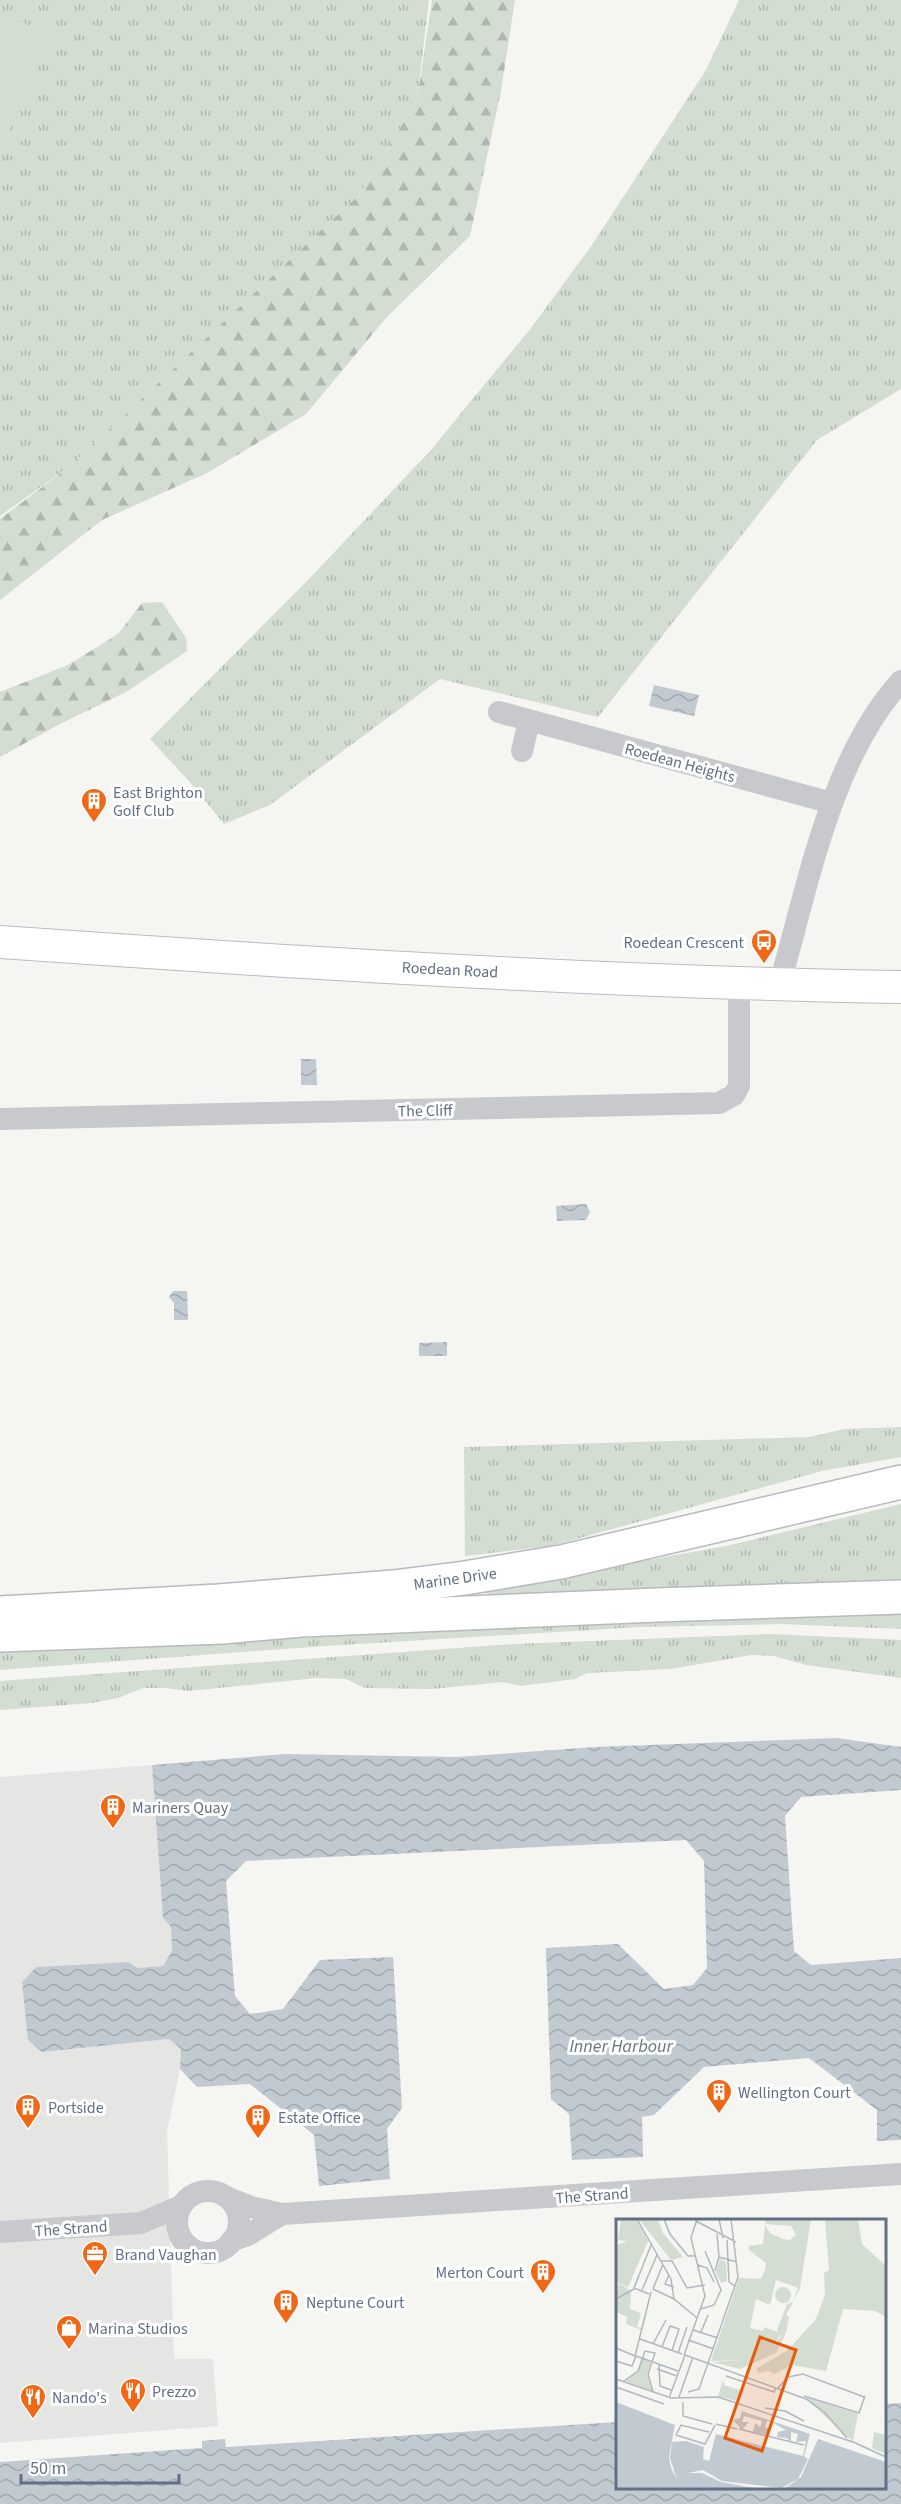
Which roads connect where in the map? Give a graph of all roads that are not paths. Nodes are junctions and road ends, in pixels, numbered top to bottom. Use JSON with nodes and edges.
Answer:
{"nodes":[{"id":1,"x":901,"y":681,"type":"edge"},
{"id":2,"x":500,"y":712,"type":"dead end"},
{"id":3,"x":529,"y":722,"type":"junction"},
{"id":4,"x":522,"y":751,"type":"dead end"},
{"id":5,"x":832,"y":803,"type":"junction"},
{"id":6,"x":0,"y":942,"type":"edge"},
{"id":7,"x":739,"y":983,"type":"junction"},
{"id":8,"x":781,"y":985,"type":"junction"},
{"id":9,"x":901,"y":987,"type":"edge"},
{"id":10,"x":0,"y":1119,"type":"edge"},
{"id":11,"x":901,"y":1482,"type":"edge"},
{"id":12,"x":901,"y":1598,"type":"edge"},
{"id":13,"x":5,"y":1631,"type":"edge"},
{"id":14,"x":901,"y":2174,"type":"edge"},
{"id":15,"x":226,"y":2197,"type":"junction"},
{"id":16,"x":181,"y":2206,"type":"junction"},
{"id":17,"x":278,"y":2216,"type":"junction"},
{"id":18,"x":141,"y":2223,"type":"junction"},
{"id":19,"x":0,"y":2232,"type":"edge"},
{"id":20,"x":235,"y":2233,"type":"junction"},
{"id":21,"x":180,"y":2235,"type":"junction"}],
"edges":[{"from":1,"to":5,"type":"street"},
{"from":2,"to":3,"type":"street","name":"Roedean Heights"},
{"from":3,"to":4,"type":"street"},
{"from":3,"to":5,"type":"street","name":"Roedean Heights"},
{"from":5,"to":8,"type":"street"},
{"from":6,"to":7,"type":"main road","name":"Roedean Road"},
{"from":7,"to":8,"type":"main road","name":"Roedean Road"},
{"from":7,"to":10,"type":"street","name":"The Cliff"},
{"from":8,"to":9,"type":"main road","name":"Roedean Road"},
{"from":11,"to":13,"type":"main road","name":"Marine Drive"},
{"from":12,"to":13,"type":"main road","name":"Marine Drive"},
{"from":14,"to":17,"type":"street","name":"The Strand"},
{"from":15,"to":16,"type":"street"},
{"from":15,"to":17,"type":"street","name":"The Strand"},
{"from":15,"to":20,"type":"street"},
{"from":16,"to":18,"type":"street","name":"The Strand"},
{"from":16,"to":21,"type":"street"},
{"from":17,"to":20,"type":"street","name":"The Strand"},
{"from":18,"to":19,"type":"street","name":"The Strand"},
{"from":18,"to":21,"type":"street","name":"The Strand"},
{"from":20,"to":21,"type":"street"}]}
